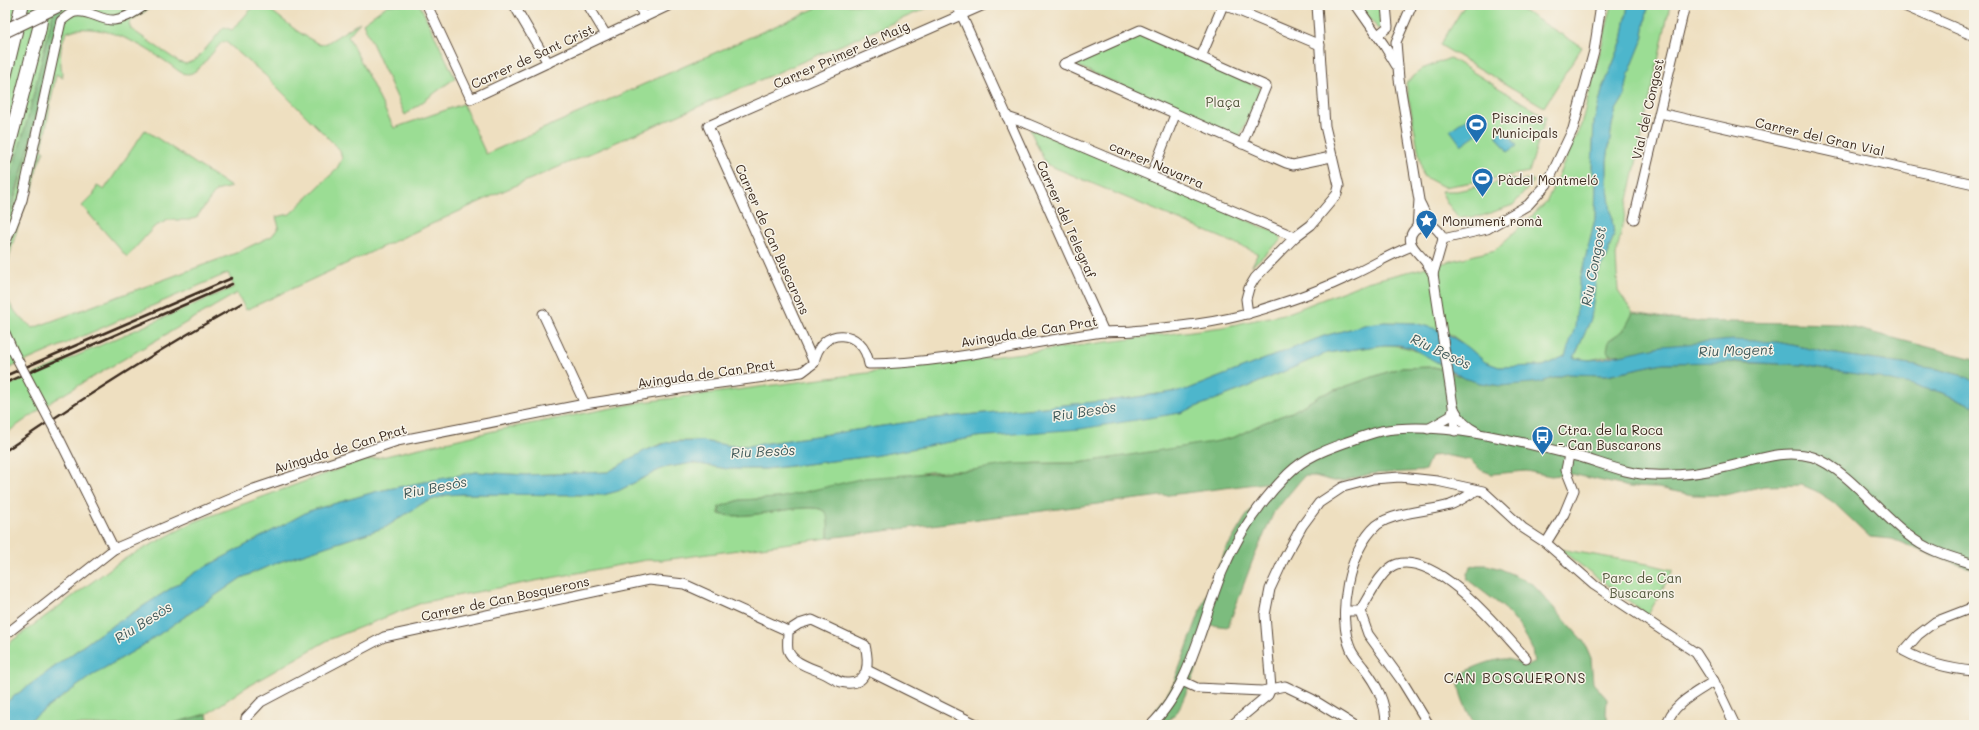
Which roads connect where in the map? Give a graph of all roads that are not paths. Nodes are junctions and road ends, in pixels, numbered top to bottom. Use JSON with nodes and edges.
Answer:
{"nodes":[{"id":1,"x":22,"y":5,"type":"edge"},
{"id":2,"x":43,"y":5,"type":"edge"},
{"id":3,"x":48,"y":5,"type":"edge"},
{"id":4,"x":59,"y":5,"type":"edge"},
{"id":5,"x":145,"y":5,"type":"edge"},
{"id":6,"x":428,"y":5,"type":"edge"},
{"id":7,"x":514,"y":5,"type":"edge"},
{"id":8,"x":588,"y":5,"type":"edge"},
{"id":9,"x":638,"y":5,"type":"edge"},
{"id":10,"x":670,"y":5,"type":"edge"},
{"id":11,"x":956,"y":5,"type":"edge"},
{"id":12,"x":984,"y":5,"type":"edge"},
{"id":13,"x":1224,"y":5,"type":"edge"},
{"id":14,"x":1317,"y":5,"type":"edge"},
{"id":15,"x":1356,"y":5,"type":"edge"},
{"id":16,"x":1386,"y":5,"type":"edge"},
{"id":17,"x":1412,"y":5,"type":"edge"},
{"id":18,"x":1601,"y":5,"type":"edge"},
{"id":19,"x":1685,"y":5,"type":"edge"},
{"id":20,"x":1902,"y":5,"type":"edge"},
{"id":21,"x":961,"y":15,"type":"junction"},
{"id":22,"x":644,"y":17,"type":"junction"},
{"id":23,"x":1388,"y":27,"type":"junction"},
{"id":24,"x":39,"y":30,"type":"junction"},
{"id":25,"x":5,"y":31,"type":"edge"},
{"id":26,"x":1401,"y":33,"type":"junction"},
{"id":27,"x":1378,"y":34,"type":"junction"},
{"id":28,"x":606,"y":35,"type":"junction"},
{"id":29,"x":1974,"y":36,"type":"edge"},
{"id":30,"x":1396,"y":42,"type":"junction"},
{"id":31,"x":1320,"y":45,"type":"junction"},
{"id":32,"x":1384,"y":45,"type":"junction"},
{"id":33,"x":1202,"y":57,"type":"junction"},
{"id":34,"x":548,"y":63,"type":"junction"},
{"id":35,"x":1397,"y":68,"type":"junction"},
{"id":36,"x":5,"y":75,"type":"edge"},
{"id":37,"x":1660,"y":113,"type":"junction"},
{"id":38,"x":1175,"y":115,"type":"junction"},
{"id":39,"x":1007,"y":117,"type":"junction"},
{"id":40,"x":708,"y":126,"type":"joint"},
{"id":41,"x":1242,"y":144,"type":"junction"},
{"id":42,"x":1331,"y":157,"type":"junction"},
{"id":43,"x":5,"y":160,"type":"edge"},
{"id":44,"x":1151,"y":176,"type":"junction"},
{"id":45,"x":1974,"y":184,"type":"edge"},
{"id":46,"x":1419,"y":200,"type":"junction"},
{"id":47,"x":1634,"y":219,"type":"dead end"},
{"id":48,"x":1432,"y":225,"type":"junction"},
{"id":49,"x":1417,"y":228,"type":"junction"},
{"id":50,"x":1296,"y":237,"type":"junction"},
{"id":51,"x":1443,"y":239,"type":"junction"},
{"id":52,"x":5,"y":244,"type":"edge"},
{"id":53,"x":1412,"y":246,"type":"junction"},
{"id":54,"x":1440,"y":250,"type":"junction"},
{"id":55,"x":1420,"y":255,"type":"junction"},
{"id":56,"x":1433,"y":274,"type":"junction"},
{"id":57,"x":543,"y":314,"type":"dead end"},
{"id":58,"x":1248,"y":314,"type":"junction"},
{"id":59,"x":1104,"y":332,"type":"junction"},
{"id":60,"x":5,"y":333,"type":"edge"},
{"id":61,"x":814,"y":363,"type":"junction"},
{"id":62,"x":585,"y":404,"type":"junction"},
{"id":63,"x":1453,"y":405,"type":"junction"},
{"id":64,"x":1427,"y":430,"type":"junction"},
{"id":65,"x":1455,"y":431,"type":"junction"},
{"id":66,"x":1485,"y":435,"type":"junction"},
{"id":67,"x":1569,"y":455,"type":"junction"},
{"id":68,"x":1477,"y":490,"type":"junction"},
{"id":69,"x":1546,"y":543,"type":"junction"},
{"id":70,"x":114,"y":549,"type":"junction"},
{"id":71,"x":1974,"y":564,"type":"edge"},
{"id":72,"x":1974,"y":607,"type":"edge"},
{"id":73,"x":1345,"y":611,"type":"junction"},
{"id":74,"x":1360,"y":611,"type":"junction"},
{"id":75,"x":788,"y":631,"type":"junction"},
{"id":76,"x":5,"y":635,"type":"edge"},
{"id":77,"x":1526,"y":658,"type":"dead end"},
{"id":78,"x":867,"y":670,"type":"junction"},
{"id":79,"x":1974,"y":671,"type":"edge"},
{"id":80,"x":1182,"y":681,"type":"junction"},
{"id":81,"x":1714,"y":681,"type":"junction"},
{"id":82,"x":1271,"y":688,"type":"junction"},
{"id":83,"x":246,"y":725,"type":"edge"},
{"id":84,"x":978,"y":725,"type":"edge"},
{"id":85,"x":1151,"y":725,"type":"edge"},
{"id":86,"x":1232,"y":725,"type":"edge"},
{"id":87,"x":1354,"y":725,"type":"edge"},
{"id":88,"x":1386,"y":725,"type":"edge"},
{"id":89,"x":1429,"y":725,"type":"edge"},
{"id":90,"x":1667,"y":725,"type":"edge"},
{"id":91,"x":1735,"y":725,"type":"edge"}],
"edges":[{"from":1,"to":36,"type":"highway"},
{"from":2,"to":24,"type":"highway"},
{"from":3,"to":24,"type":"highway"},
{"from":4,"to":25,"type":"highway","bridge":true},
{"from":5,"to":52,"type":"street"},
{"from":6,"to":34,"type":"street","name":"Carrer de Sant Crist"},
{"from":7,"to":34,"type":"street"},
{"from":8,"to":28,"type":"street"},
{"from":9,"to":22,"type":"street"},
{"from":10,"to":22,"type":"street","name":"Carrer de Sant Crist"},
{"from":11,"to":21,"type":"street","name":"Carrer del Telegraf"},
{"from":12,"to":21,"type":"street","name":"Carrer Primer de Maig"},
{"from":13,"to":31,"type":"street"},
{"from":13,"to":33,"type":"street"},
{"from":14,"to":31,"type":"street"},
{"from":15,"to":27,"type":"street"},
{"from":16,"to":23,"type":"street"},
{"from":17,"to":26,"type":"street"},
{"from":18,"to":51,"type":"street"},
{"from":19,"to":37,"type":"street","name":"Vial del Congost"},
{"from":20,"to":29,"type":"street"},
{"from":21,"to":39,"type":"street","name":"Carrer del Telegraf"},
{"from":21,"to":40,"type":"street","name":"Carrer Primer de Maig"},
{"from":22,"to":28,"type":"street","name":"Carrer de Sant Crist"},
{"from":23,"to":26,"type":"street"},
{"from":23,"to":27,"type":"street"},
{"from":24,"to":43,"type":"highway"},
{"from":26,"to":30,"type":"street"},
{"from":27,"to":32,"type":"street"},
{"from":28,"to":34,"type":"street","name":"Carrer de Sant Crist"},
{"from":30,"to":32,"type":"street"},
{"from":30,"to":35,"type":"street"},
{"from":31,"to":42,"type":"street"},
{"from":32,"to":35,"type":"street"},
{"from":33,"to":38,"type":"street"},
{"from":33,"to":41,"type":"street"},
{"from":35,"to":46,"type":"street"},
{"from":37,"to":45,"type":"street","name":"Carrer del Gran Vial"},
{"from":37,"to":47,"type":"street","name":"Vial del Congost"},
{"from":38,"to":41,"type":"street"},
{"from":38,"to":44,"type":"street"},
{"from":39,"to":44,"type":"street","name":"carrer Navarra"},
{"from":39,"to":59,"type":"street","name":"Carrer del Telegraf"},
{"from":40,"to":61,"type":"street","name":"Carrer de Can Buscarons"},
{"from":41,"to":42,"type":"street"},
{"from":42,"to":50,"type":"street"},
{"from":44,"to":50,"type":"street","name":"carrer Navarra"},
{"from":46,"to":48,"type":"street"},
{"from":46,"to":49,"type":"street"},
{"from":48,"to":49,"type":"street"},
{"from":48,"to":51,"type":"street"},
{"from":49,"to":53,"type":"street"},
{"from":50,"to":58,"type":"street"},
{"from":51,"to":54,"type":"street"},
{"from":53,"to":55,"type":"street"},
{"from":53,"to":58,"type":"street","name":"Avinguda de Can Prat"},
{"from":54,"to":55,"type":"street"},
{"from":54,"to":56,"type":"street"},
{"from":55,"to":56,"type":"street"},
{"from":56,"to":63,"type":"street"},
{"from":57,"to":62,"type":"street"},
{"from":58,"to":59,"type":"street","name":"Avinguda de Can Prat"},
{"from":59,"to":61,"type":"street","name":"Avinguda de Can Prat"},
{"from":60,"to":70,"type":"street","bridge":true},
{"from":61,"to":62,"type":"street","name":"Avinguda de Can Prat"},
{"from":62,"to":70,"type":"street","name":"Avinguda de Can Prat"},
{"from":63,"to":64,"type":"street"},
{"from":63,"to":65,"type":"street"},
{"from":63,"to":66,"type":"street"},
{"from":64,"to":65,"type":"street"},
{"from":64,"to":80,"type":"street"},
{"from":65,"to":66,"type":"street"},
{"from":66,"to":67,"type":"street"},
{"from":67,"to":69,"type":"street"},
{"from":67,"to":71,"type":"street"},
{"from":68,"to":69,"type":"street"},
{"from":68,"to":73,"type":"street"},
{"from":68,"to":82,"type":"street"},
{"from":69,"to":81,"type":"street"},
{"from":70,"to":76,"type":"street","name":"Avinguda de Can Prat"},
{"from":72,"to":79,"type":"street"},
{"from":73,"to":74,"type":"street"},
{"from":73,"to":88,"type":"street"},
{"from":74,"to":77,"type":"street"},
{"from":74,"to":89,"type":"street"},
{"from":75,"to":78,"type":"street"},
{"from":75,"to":78,"type":"street"},
{"from":75,"to":83,"type":"street","name":"Carrer de Can Bosquerons"},
{"from":78,"to":84,"type":"street"},
{"from":80,"to":82,"type":"street"},
{"from":80,"to":85,"type":"street"},
{"from":81,"to":90,"type":"street"},
{"from":81,"to":91,"type":"street"},
{"from":82,"to":86,"type":"street"},
{"from":82,"to":87,"type":"street"}]}
